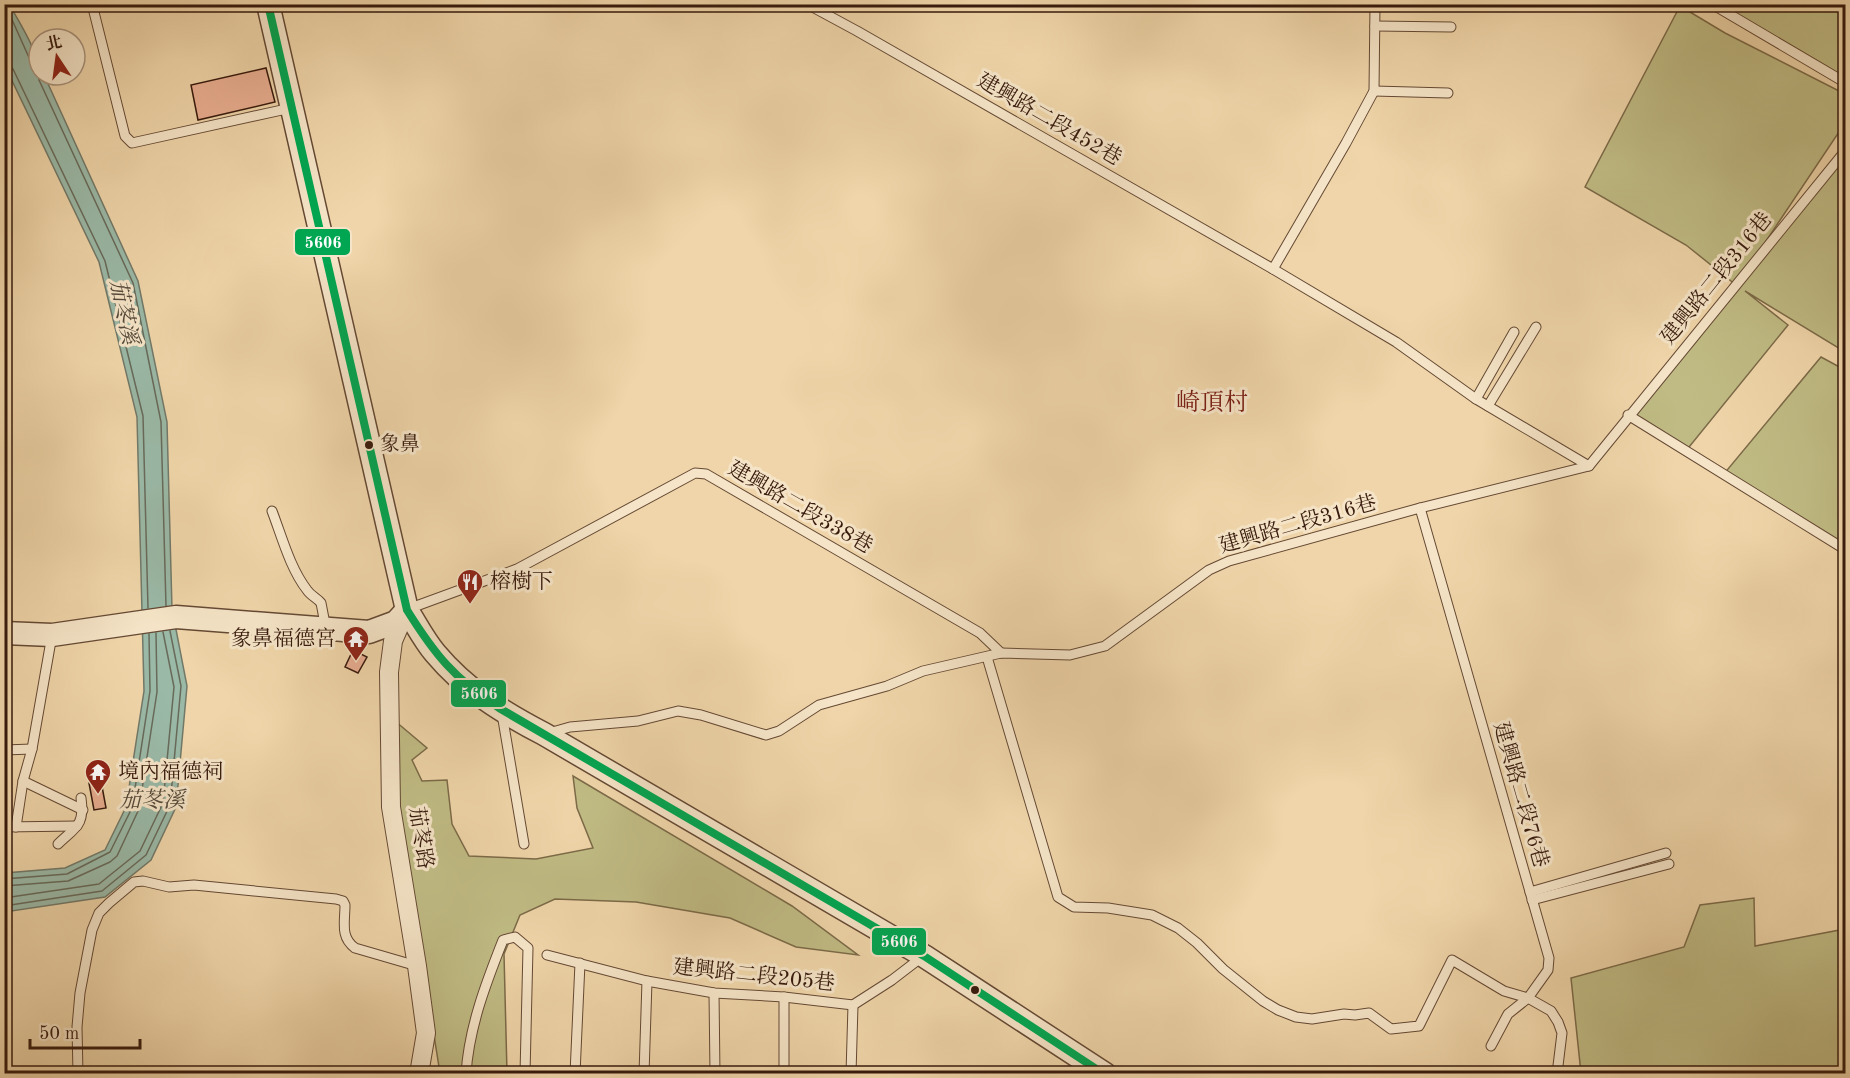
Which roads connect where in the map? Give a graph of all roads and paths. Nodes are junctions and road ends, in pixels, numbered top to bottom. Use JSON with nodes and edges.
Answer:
{"nodes":[{"id":1,"x":92,"y":4,"type":"edge"},
{"id":2,"x":268,"y":4,"type":"edge"},
{"id":3,"x":807,"y":4,"type":"edge"},
{"id":4,"x":1375,"y":4,"type":"edge"},
{"id":5,"x":1712,"y":4,"type":"edge"},
{"id":6,"x":1375,"y":26,"type":"junction"},
{"id":7,"x":1451,"y":27,"type":"dead end"},
{"id":8,"x":1845,"y":83,"type":"edge"},
{"id":9,"x":1374,"y":91,"type":"junction"},
{"id":10,"x":1448,"y":93,"type":"dead end"},
{"id":11,"x":291,"y":108,"type":"junction"},
{"id":12,"x":1845,"y":150,"type":"edge"},
{"id":13,"x":1273,"y":269,"type":"junction"},
{"id":14,"x":1536,"y":327,"type":"dead end"},
{"id":15,"x":1514,"y":332,"type":"dead end"},
{"id":16,"x":1476,"y":399,"type":"junction"},
{"id":17,"x":1488,"y":406,"type":"junction"},
{"id":18,"x":1629,"y":415,"type":"junction"},
{"id":19,"x":1588,"y":466,"type":"junction"},
{"id":20,"x":1420,"y":508,"type":"junction"},
{"id":21,"x":272,"y":511,"type":"dead end"},
{"id":22,"x":1845,"y":550,"type":"edge"},
{"id":23,"x":407,"y":610,"type":"junction"},
{"id":24,"x":326,"y":629,"type":"junction"},
{"id":25,"x":4,"y":633,"type":"edge"},
{"id":26,"x":52,"y":635,"type":"junction"},
{"id":27,"x":1001,"y":653,"type":"junction"},
{"id":28,"x":987,"y":657,"type":"junction"},
{"id":29,"x":501,"y":712,"type":"junction"},
{"id":30,"x":544,"y":734,"type":"junction"},
{"id":31,"x":32,"y":749,"type":"junction"},
{"id":32,"x":4,"y":750,"type":"edge"},
{"id":33,"x":23,"y":781,"type":"junction"},
{"id":34,"x":81,"y":798,"type":"dead end"},
{"id":35,"x":83,"y":810,"type":"junction"},
{"id":36,"x":77,"y":826,"type":"junction"},
{"id":37,"x":4,"y":827,"type":"edge"},
{"id":38,"x":16,"y":827,"type":"junction"},
{"id":39,"x":58,"y":844,"type":"dead end"},
{"id":40,"x":524,"y":844,"type":"dead end"},
{"id":41,"x":1666,"y":853,"type":"dead end"},
{"id":42,"x":1669,"y":864,"type":"dead end"},
{"id":43,"x":1531,"y":896,"type":"junction"},
{"id":44,"x":547,"y":955,"type":"dead end"},
{"id":45,"x":924,"y":956,"type":"junction"},
{"id":46,"x":580,"y":963,"type":"junction"},
{"id":47,"x":417,"y":966,"type":"junction"},
{"id":48,"x":647,"y":981,"type":"junction"},
{"id":49,"x":714,"y":993,"type":"junction"},
{"id":50,"x":784,"y":998,"type":"junction"},
{"id":51,"x":1528,"y":998,"type":"junction"},
{"id":52,"x":853,"y":1005,"type":"junction"},
{"id":53,"x":1491,"y":1046,"type":"dead end"},
{"id":54,"x":78,"y":1074,"type":"edge"},
{"id":55,"x":419,"y":1074,"type":"edge"},
{"id":56,"x":466,"y":1074,"type":"edge"},
{"id":57,"x":525,"y":1074,"type":"edge"},
{"id":58,"x":575,"y":1074,"type":"edge"},
{"id":59,"x":644,"y":1074,"type":"edge"},
{"id":60,"x":715,"y":1074,"type":"edge"},
{"id":61,"x":784,"y":1074,"type":"edge"},
{"id":62,"x":851,"y":1074,"type":"edge"},
{"id":63,"x":1105,"y":1074,"type":"edge"},
{"id":64,"x":1557,"y":1074,"type":"edge"}],
"edges":[{"from":1,"to":11,"type":"lane"},
{"from":2,"to":11,"type":"street"},
{"from":3,"to":13,"type":"lane","name":"建興路二段452巷"},
{"from":4,"to":6,"type":"lane"},
{"from":5,"to":8,"type":"lane"},
{"from":6,"to":7,"type":"lane"},
{"from":6,"to":9,"type":"lane"},
{"from":9,"to":10,"type":"lane"},
{"from":9,"to":13,"type":"lane"},
{"from":11,"to":23,"type":"street"},
{"from":12,"to":18,"type":"lane","name":"建興路二段316巷"},
{"from":13,"to":16,"type":"lane","name":"建興路二段452巷"},
{"from":14,"to":17,"type":"lane"},
{"from":15,"to":16,"type":"lane"},
{"from":16,"to":17,"type":"lane","name":"建興路二段452巷"},
{"from":17,"to":19,"type":"lane","name":"建興路二段452巷"},
{"from":18,"to":19,"type":"lane","name":"建興路二段316巷"},
{"from":18,"to":22,"type":"lane"},
{"from":19,"to":20,"type":"lane","name":"建興路二段316巷"},
{"from":20,"to":27,"type":"lane","name":"建興路二段316巷"},
{"from":20,"to":43,"type":"lane","name":"建興路二段76巷"},
{"from":21,"to":24,"type":"lane"},
{"from":23,"to":24,"type":"street"},
{"from":23,"to":27,"type":"lane","name":"建興路二段338巷"},
{"from":23,"to":29,"type":"street"},
{"from":23,"to":47,"type":"street","name":"茄苳路"},
{"from":24,"to":26,"type":"street"},
{"from":25,"to":26,"type":"street"},
{"from":26,"to":31,"type":"lane"},
{"from":27,"to":28,"type":"lane","name":"建興路二段316巷"},
{"from":28,"to":30,"type":"lane","name":"建興路二段316巷"},
{"from":28,"to":51,"type":"lane"},
{"from":29,"to":30,"type":"street"},
{"from":29,"to":40,"type":"lane"},
{"from":30,"to":45,"type":"street"},
{"from":31,"to":32,"type":"lane"},
{"from":31,"to":33,"type":"lane"},
{"from":33,"to":35,"type":"lane"},
{"from":33,"to":38,"type":"lane"},
{"from":34,"to":35,"type":"lane"},
{"from":35,"to":36,"type":"lane"},
{"from":36,"to":38,"type":"lane"},
{"from":36,"to":39,"type":"lane"},
{"from":37,"to":38,"type":"lane"},
{"from":41,"to":43,"type":"lane"},
{"from":42,"to":43,"type":"lane"},
{"from":43,"to":51,"type":"lane","name":"建興路二段76巷"},
{"from":44,"to":46,"type":"lane","name":"建興路二段205巷"},
{"from":45,"to":52,"type":"lane","name":"建興路二段205巷"},
{"from":45,"to":63,"type":"street"},
{"from":46,"to":48,"type":"lane","name":"建興路二段205巷"},
{"from":46,"to":58,"type":"lane"},
{"from":47,"to":54,"type":"lane"},
{"from":47,"to":55,"type":"street","name":"茄苳路"},
{"from":48,"to":49,"type":"lane","name":"建興路二段205巷"},
{"from":48,"to":59,"type":"lane"},
{"from":49,"to":50,"type":"lane","name":"建興路二段205巷"},
{"from":49,"to":60,"type":"lane"},
{"from":50,"to":52,"type":"lane","name":"建興路二段205巷"},
{"from":50,"to":61,"type":"lane"},
{"from":51,"to":53,"type":"lane","name":"建興路二段76巷"},
{"from":51,"to":64,"type":"lane"},
{"from":52,"to":62,"type":"lane","name":"建興路二段205巷"},
{"from":56,"to":57,"type":"lane"}]}
